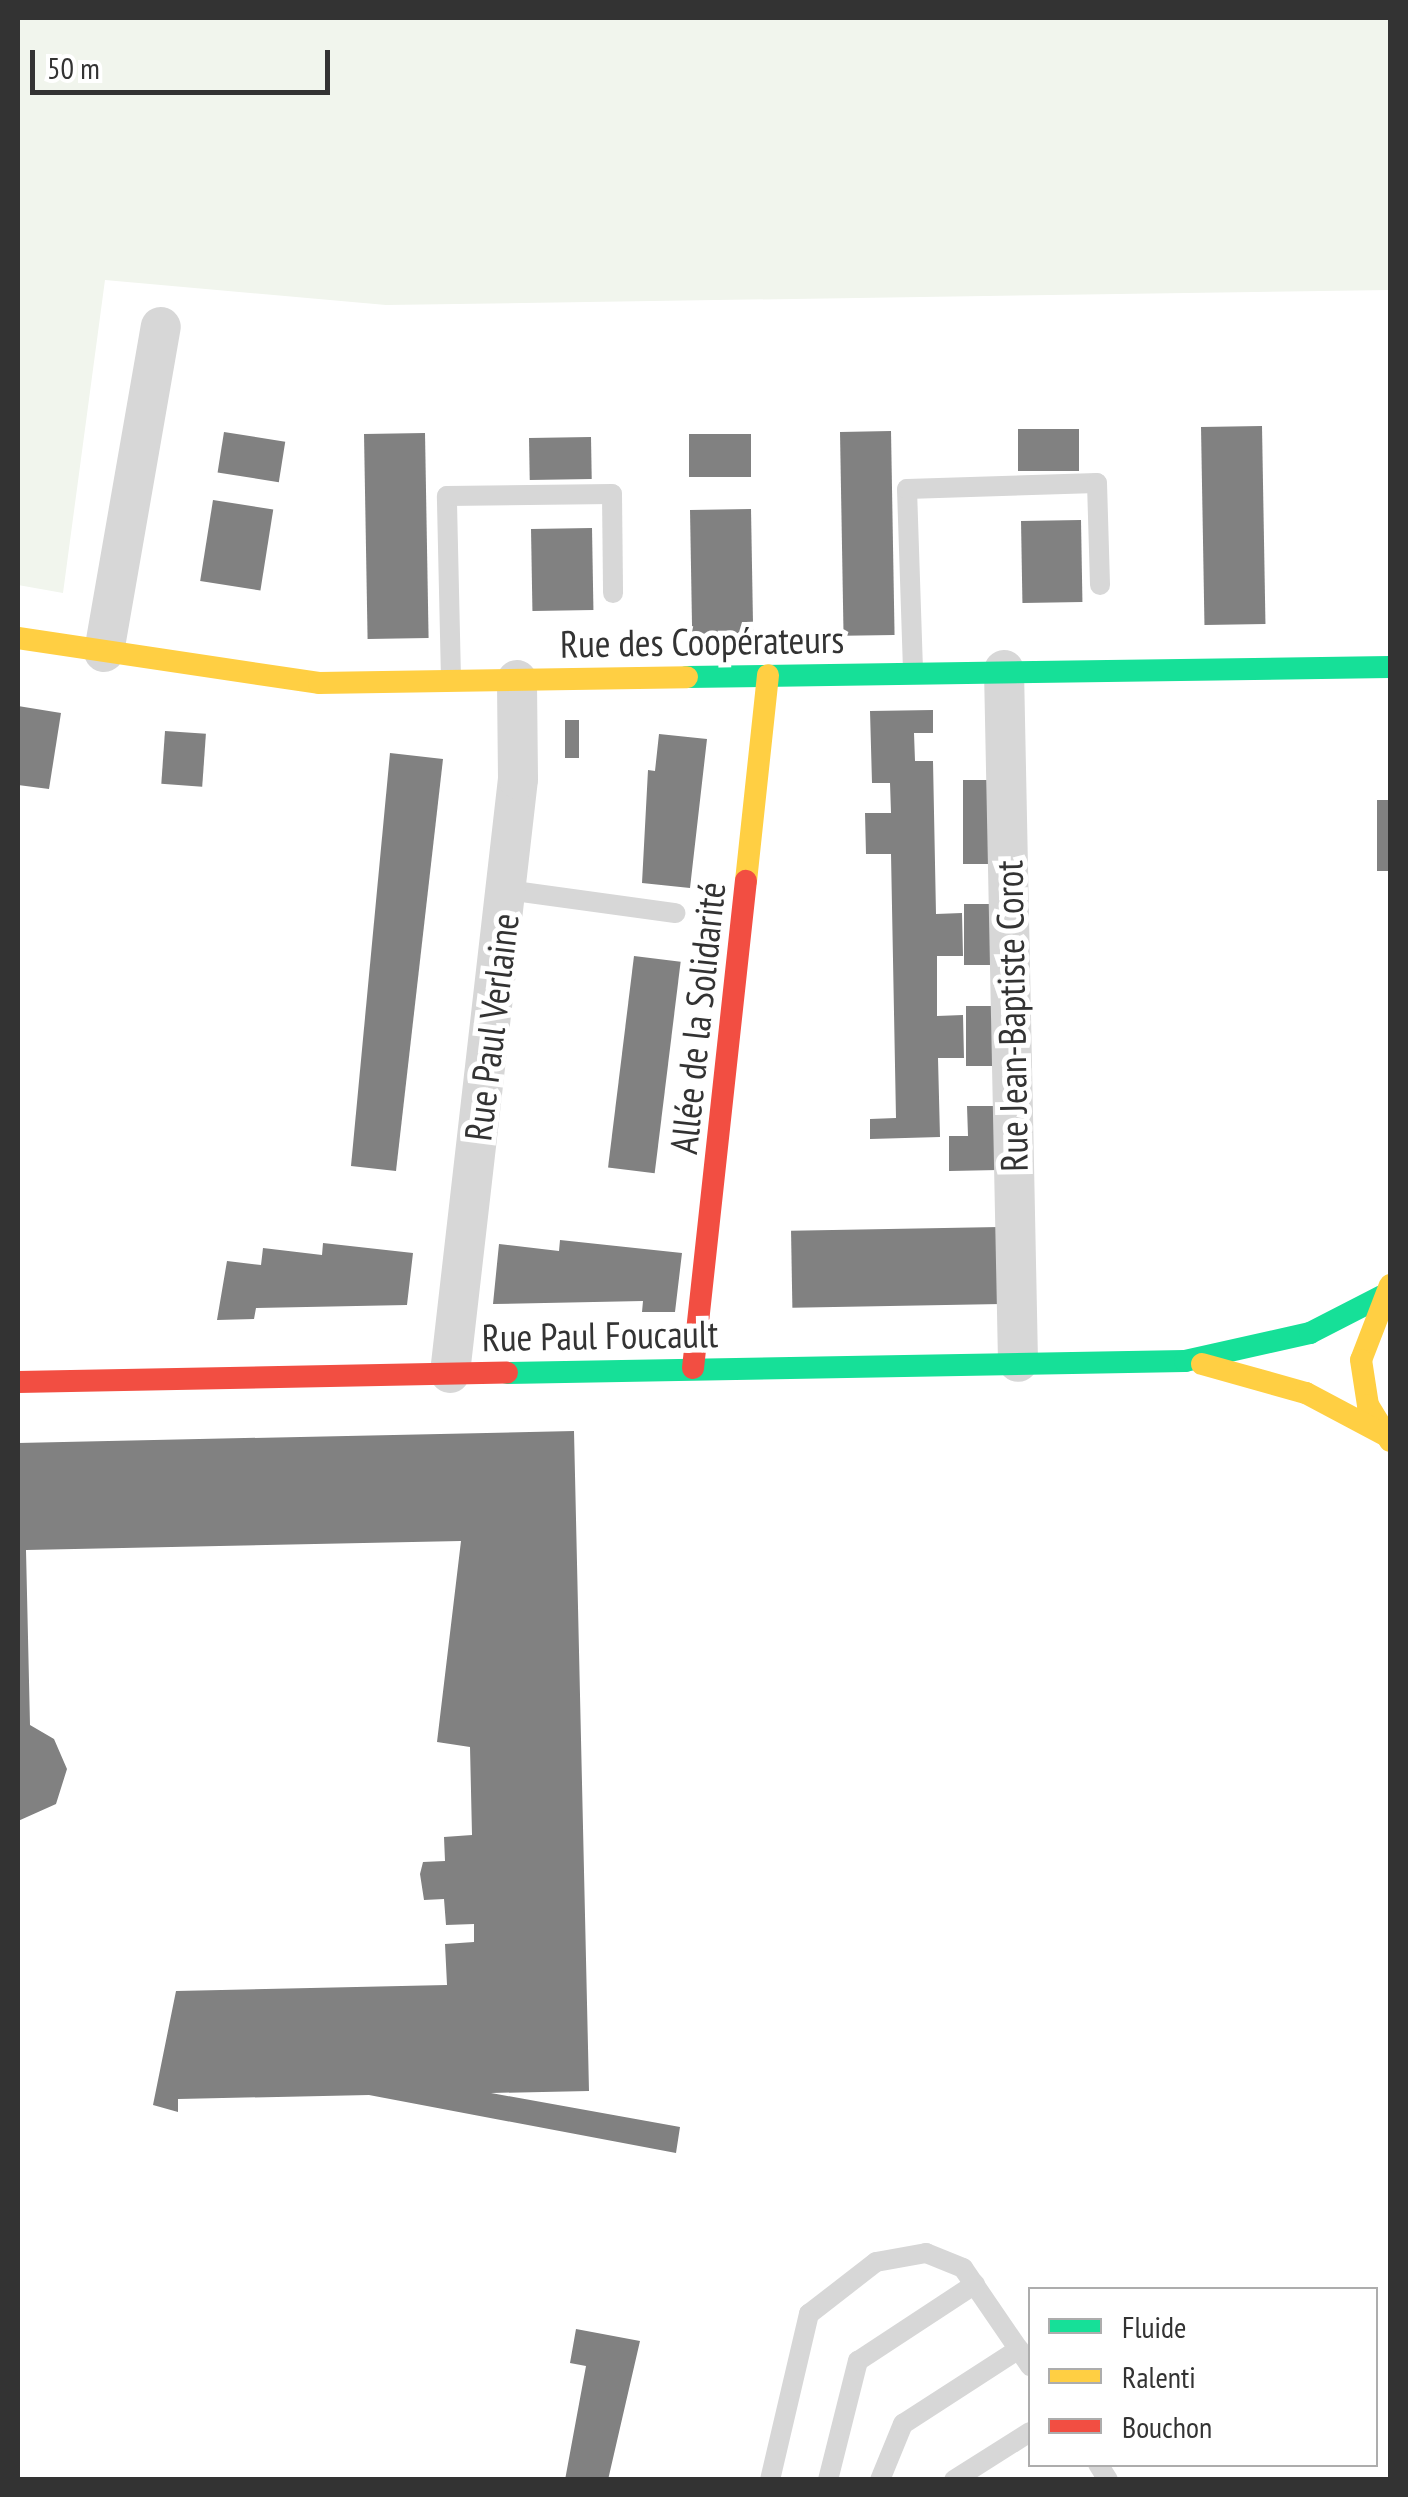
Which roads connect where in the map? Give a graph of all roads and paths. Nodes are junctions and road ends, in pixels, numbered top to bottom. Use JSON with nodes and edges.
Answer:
{"nodes":[{"id":1,"x":160,"y":327,"type":"dead end"},
{"id":2,"x":1100,"y":585,"type":"dead end"},
{"id":3,"x":613,"y":592,"type":"dead end"},
{"id":4,"x":18,"y":638,"type":"edge"},
{"id":5,"x":104,"y":652,"type":"junction"},
{"id":6,"x":1390,"y":668,"type":"edge"},
{"id":7,"x":1004,"y":670,"type":"junction"},
{"id":8,"x":912,"y":672,"type":"junction"},
{"id":9,"x":768,"y":674,"type":"junction"},
{"id":10,"x":517,"y":680,"type":"junction"},
{"id":11,"x":450,"y":681,"type":"junction"},
{"id":12,"x":507,"y":890,"type":"junction"},
{"id":13,"x":675,"y":913,"type":"dead end"},
{"id":14,"x":1386,"y":1290,"type":"edge"},
{"id":15,"x":1184,"y":1361,"type":"junction"},
{"id":16,"x":1018,"y":1362,"type":"junction"},
{"id":17,"x":692,"y":1368,"type":"junction"},
{"id":18,"x":450,"y":1374,"type":"junction"},
{"id":19,"x":18,"y":1382,"type":"edge"},
{"id":20,"x":1388,"y":1438,"type":"edge"},
{"id":21,"x":975,"y":2284,"type":"junction"},
{"id":22,"x":1025,"y":2358,"type":"edge"},
{"id":23,"x":1028,"y":2433,"type":"edge"},
{"id":24,"x":770,"y":2480,"type":"edge"},
{"id":25,"x":828,"y":2480,"type":"edge"},
{"id":26,"x":880,"y":2480,"type":"edge"},
{"id":27,"x":954,"y":2480,"type":"edge"}],
"edges":[{"from":1,"to":5,"type":"street"},
{"from":2,"to":8,"type":"lane"},
{"from":3,"to":11,"type":"lane"},
{"from":4,"to":5,"type":"street","name":"Rue des Coopérateurs"},
{"from":5,"to":11,"type":"street","name":"Rue des Coopérateurs"},
{"from":6,"to":7,"type":"street","name":"Rue des Coopérateurs"},
{"from":7,"to":8,"type":"street","name":"Rue des Coopérateurs"},
{"from":7,"to":16,"type":"street","name":"Rue Jean-Baptiste Corot"},
{"from":8,"to":9,"type":"street","name":"Rue des Coopérateurs"},
{"from":9,"to":10,"type":"street","name":"Rue des Coopérateurs"},
{"from":9,"to":17,"type":"street","name":"Allée de la Solidarité"},
{"from":10,"to":11,"type":"street","name":"Rue des Coopérateurs"},
{"from":10,"to":12,"type":"street","name":"Rue Paul Verlaine"},
{"from":12,"to":13,"type":"lane"},
{"from":12,"to":18,"type":"street","name":"Rue Paul Verlaine"},
{"from":14,"to":15,"type":"street","name":"Rue Paul Foucault"},
{"from":14,"to":20,"type":"street"},
{"from":15,"to":16,"type":"street","name":"Rue Paul Foucault"},
{"from":15,"to":20,"type":"street","name":"Rue Paul Foucault"},
{"from":16,"to":17,"type":"street","name":"Rue Paul Foucault"},
{"from":17,"to":18,"type":"street","name":"Rue Paul Foucault"},
{"from":18,"to":19,"type":"street","name":"Rue Paul Foucault"},
{"from":21,"to":22,"type":"lane"},
{"from":21,"to":24,"type":"lane"},
{"from":21,"to":25,"type":"lane"},
{"from":22,"to":26,"type":"lane"},
{"from":23,"to":27,"type":"lane"}]}
